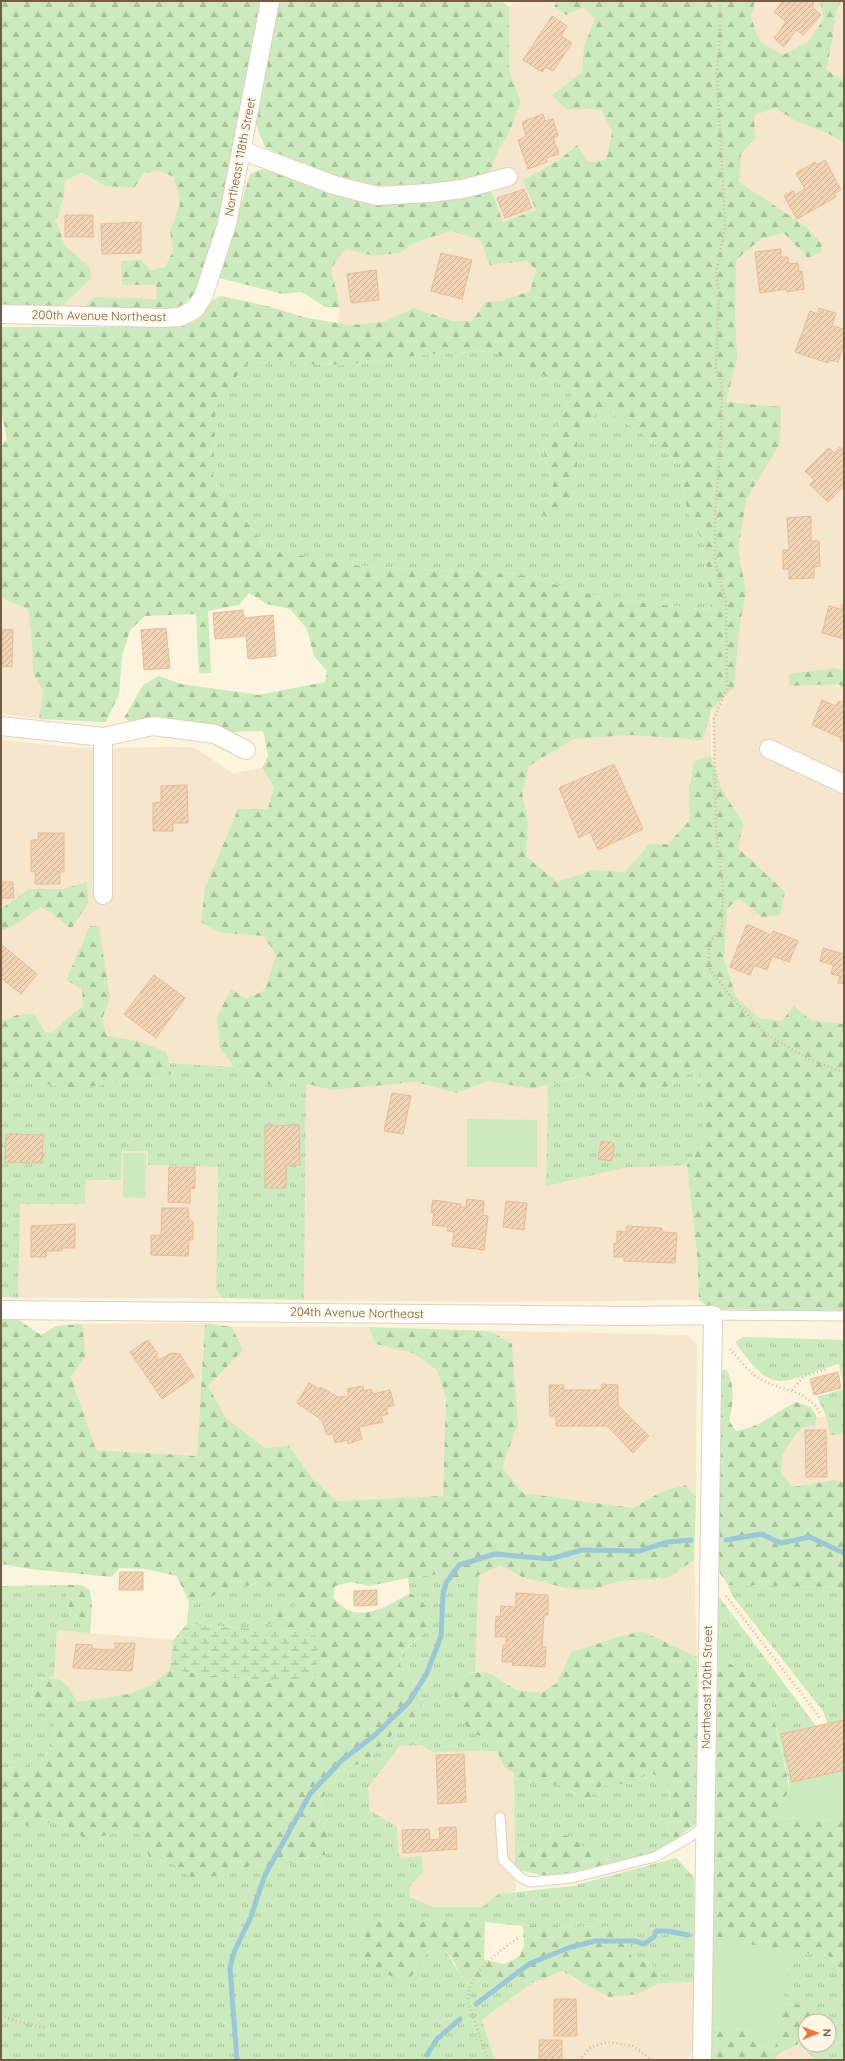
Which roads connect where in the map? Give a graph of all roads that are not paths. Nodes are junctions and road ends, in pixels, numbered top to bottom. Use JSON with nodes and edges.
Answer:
{"nodes":[{"id":1,"x":270,"y":1,"type":"edge"},
{"id":2,"x":241,"y":150,"type":"junction"},
{"id":3,"x":508,"y":177,"type":"dead end"},
{"id":4,"x":195,"y":309,"type":"joint"},
{"id":5,"x":1,"y":314,"type":"edge"},
{"id":6,"x":1,"y":726,"type":"edge"},
{"id":7,"x":103,"y":737,"type":"junction"},
{"id":8,"x":769,"y":749,"type":"dead end"},
{"id":9,"x":246,"y":750,"type":"dead end"},
{"id":10,"x":844,"y":784,"type":"edge"},
{"id":11,"x":103,"y":895,"type":"dead end"},
{"id":12,"x":1,"y":1310,"type":"edge"},
{"id":13,"x":713,"y":1315,"type":"junction"},
{"id":14,"x":844,"y":1316,"type":"edge"},
{"id":15,"x":500,"y":1817,"type":"dead end"},
{"id":16,"x":705,"y":1824,"type":"junction"},
{"id":17,"x":702,"y":2060,"type":"edge"}],
"edges":[{"from":1,"to":2,"type":"street","name":"Northeast 118th Street"},
{"from":2,"to":3,"type":"street"},
{"from":2,"to":4,"type":"street","name":"Northeast 118th Street"},
{"from":4,"to":5,"type":"street","name":"200th Avenue Northeast"},
{"from":6,"to":7,"type":"street"},
{"from":7,"to":9,"type":"street"},
{"from":7,"to":11,"type":"street"},
{"from":8,"to":10,"type":"street"},
{"from":12,"to":13,"type":"street","name":"204th Avenue Northeast"},
{"from":13,"to":14,"type":"lane"},
{"from":13,"to":16,"type":"street","name":"Northeast 120th Street"},
{"from":15,"to":16,"type":"lane"},
{"from":16,"to":17,"type":"street","name":"Northeast 120th Street"}]}
